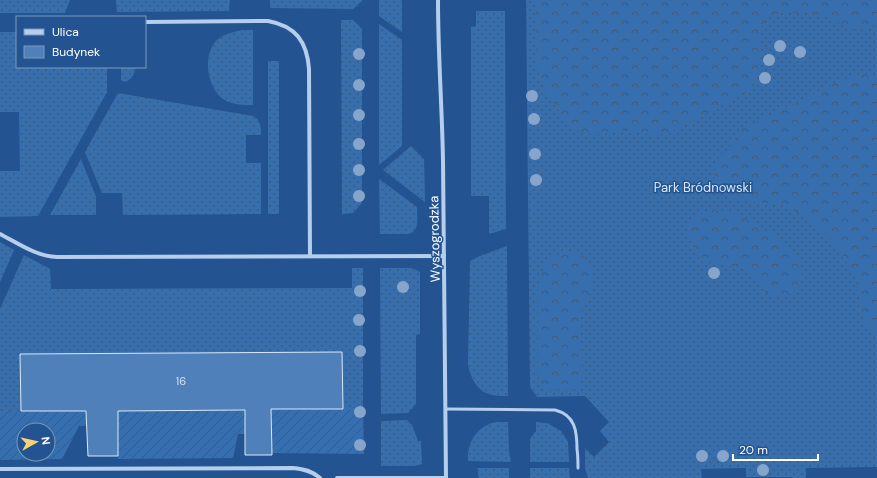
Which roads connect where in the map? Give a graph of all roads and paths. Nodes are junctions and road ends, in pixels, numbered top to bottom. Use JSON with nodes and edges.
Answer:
{"nodes":[{"id":1,"x":438,"y":0,"type":"edge"},
{"id":2,"x":146,"y":22,"type":"edge"},
{"id":3,"x":0,"y":234,"type":"edge"},
{"id":4,"x":310,"y":256,"type":"junction"},
{"id":5,"x":444,"y":256,"type":"junction"},
{"id":6,"x":446,"y":409,"type":"junction"},
{"id":7,"x":578,"y":468,"type":"dead end"},
{"id":8,"x":0,"y":469,"type":"edge"},
{"id":9,"x":320,"y":478,"type":"edge"},
{"id":10,"x":337,"y":478,"type":"edge"},
{"id":11,"x":446,"y":478,"type":"edge"}],
"edges":[{"from":1,"to":5,"type":"street","name":"Wyszogrodzka"},
{"from":2,"to":4,"type":"street"},
{"from":3,"to":4,"type":"street"},
{"from":4,"to":5,"type":"street"},
{"from":5,"to":6,"type":"street","name":"Wyszogrodzka"},
{"from":6,"to":7,"type":"lane"},
{"from":6,"to":11,"type":"street","name":"Wyszogrodzka"},
{"from":8,"to":9,"type":"street"},
{"from":10,"to":11,"type":"street"}]}
